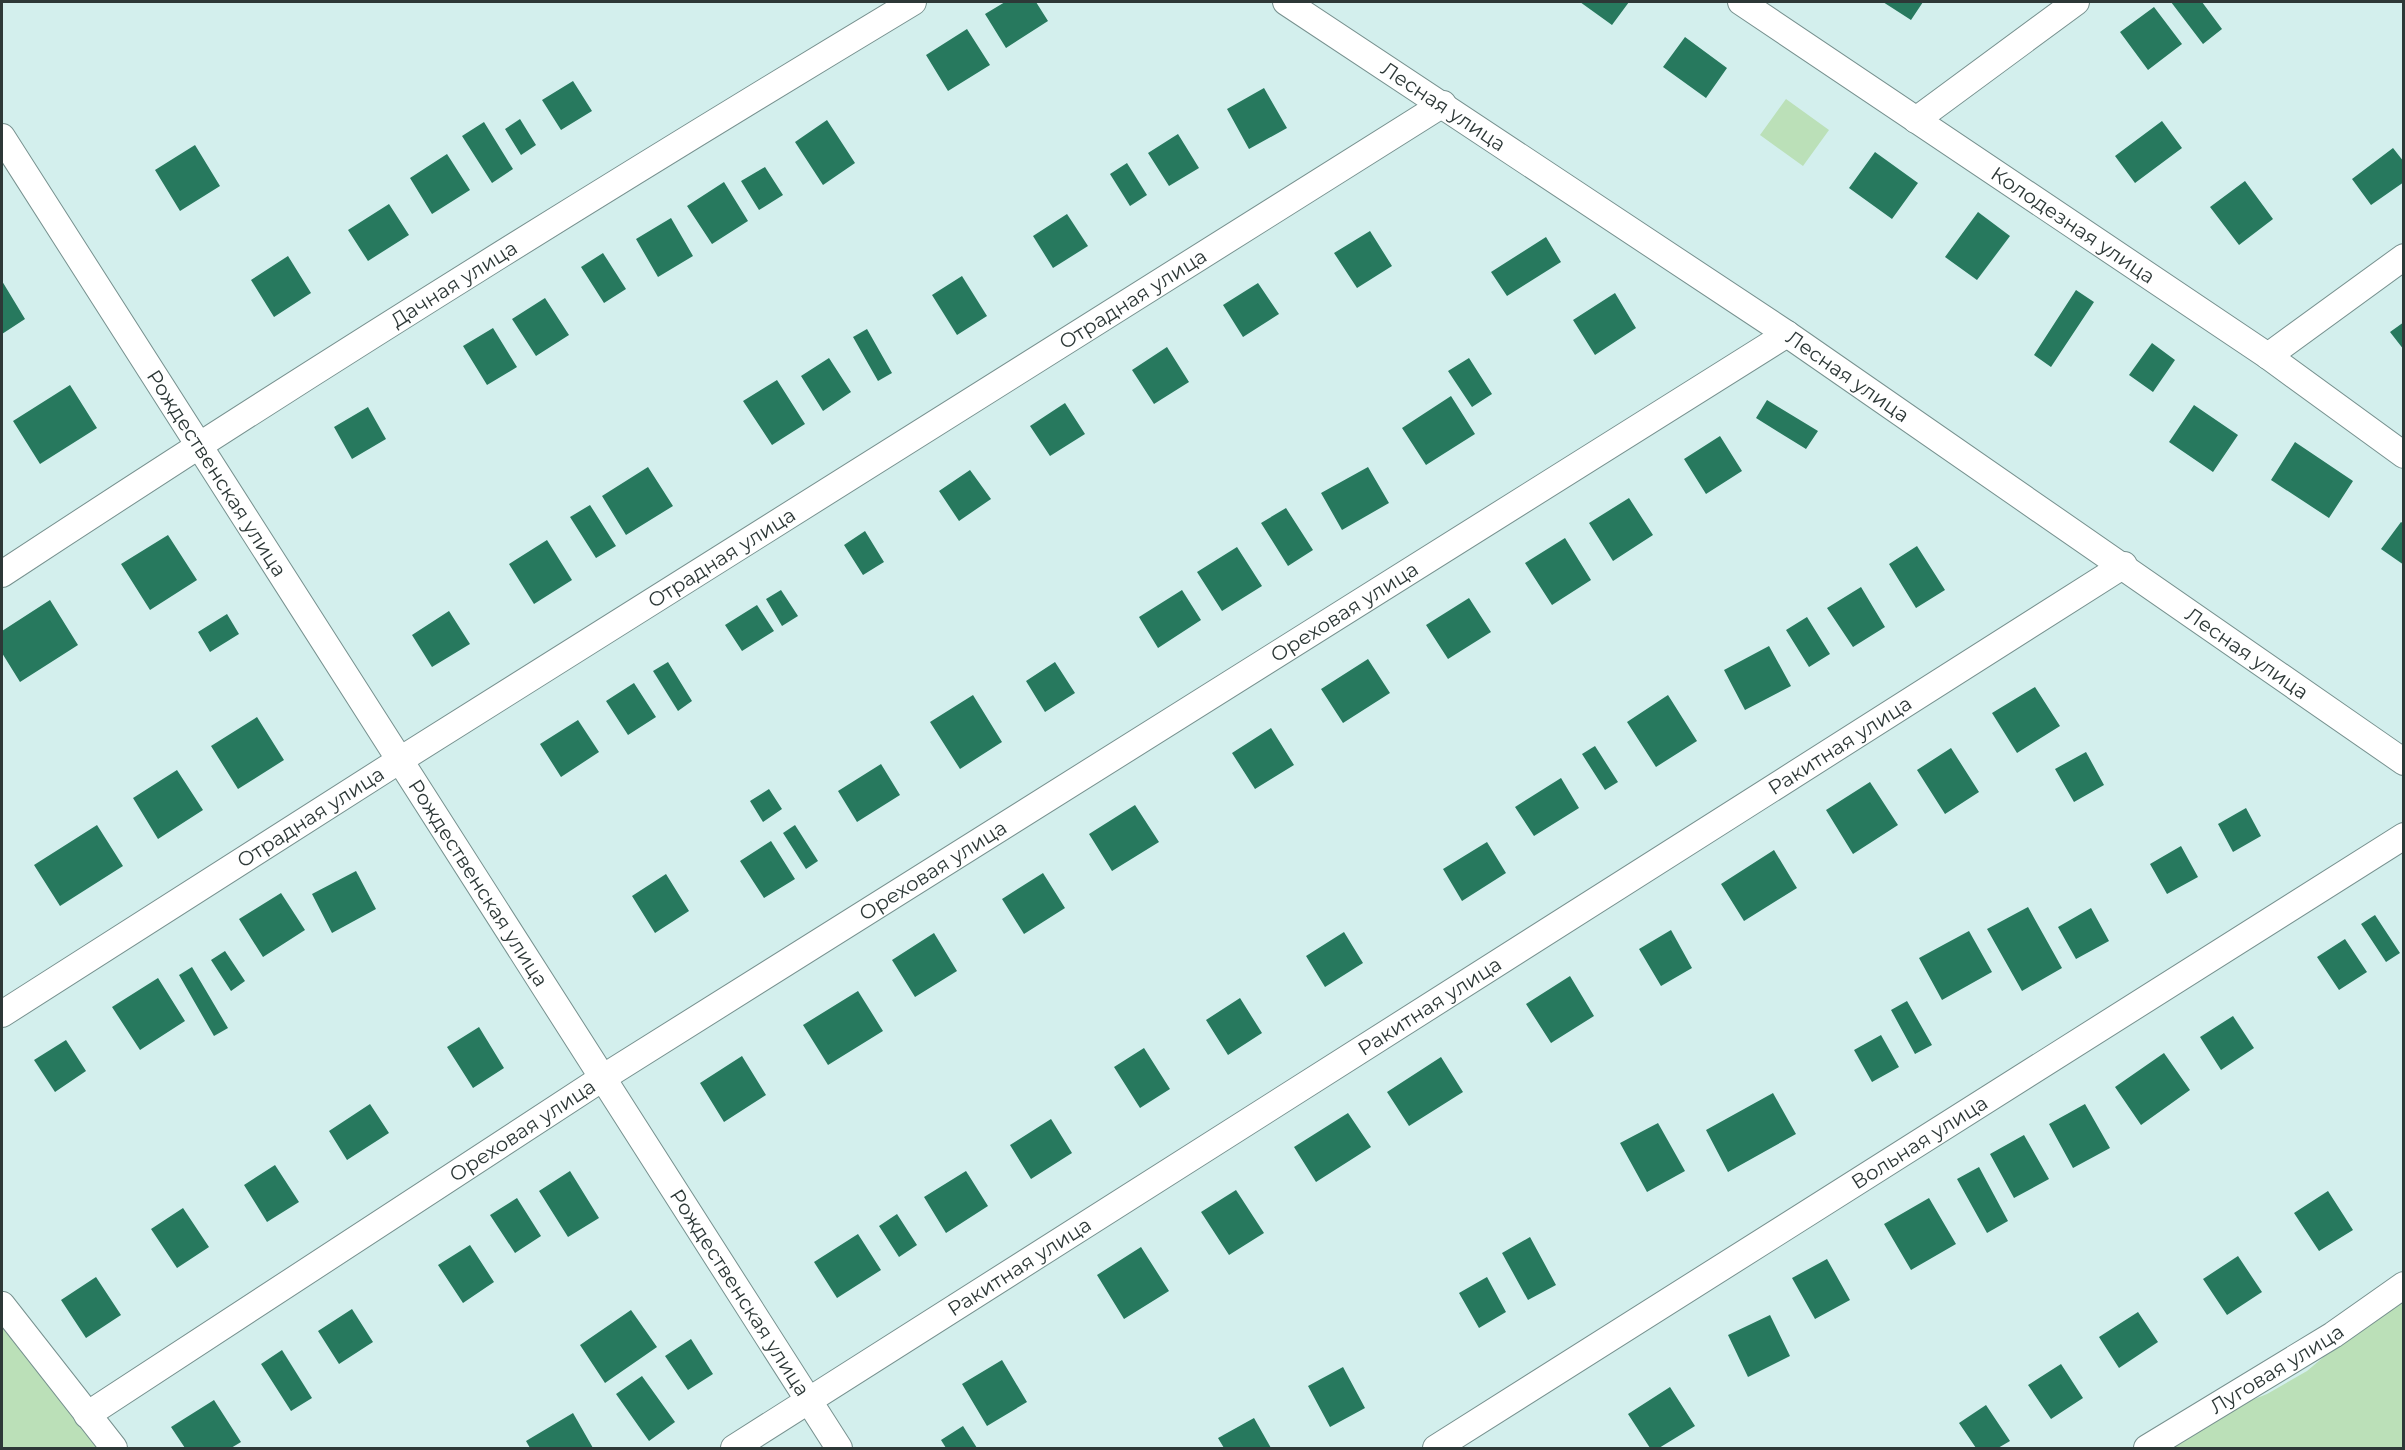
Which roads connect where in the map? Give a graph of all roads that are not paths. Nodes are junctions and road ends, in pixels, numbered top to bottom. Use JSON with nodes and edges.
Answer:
{"nodes":[{"id":1,"x":913,"y":2,"type":"edge"},
{"id":2,"x":1286,"y":2,"type":"edge"},
{"id":3,"x":1741,"y":2,"type":"edge"},
{"id":4,"x":2076,"y":2,"type":"edge"},
{"id":5,"x":1443,"y":104,"type":"junction"},
{"id":6,"x":1916,"y":120,"type":"junction"},
{"id":7,"x":2,"y":137,"type":"edge"},
{"id":8,"x":2403,"y":257,"type":"edge"},
{"id":9,"x":1787,"y":334,"type":"junction"},
{"id":10,"x":2268,"y":356,"type":"junction"},
{"id":11,"x":197,"y":445,"type":"junction"},
{"id":12,"x":2403,"y":455,"type":"edge"},
{"id":13,"x":2124,"y":565,"type":"junction"},
{"id":14,"x":2,"y":574,"type":"edge"},
{"id":15,"x":400,"y":760,"type":"junction"},
{"id":16,"x":2403,"y":762,"type":"edge"},
{"id":17,"x":2403,"y":836,"type":"edge"},
{"id":18,"x":2,"y":1014,"type":"edge"},
{"id":19,"x":604,"y":1077,"type":"junction"},
{"id":20,"x":2403,"y":1285,"type":"edge"},
{"id":21,"x":2,"y":1305,"type":"edge"},
{"id":22,"x":808,"y":1400,"type":"junction"},
{"id":23,"x":87,"y":1415,"type":"junction"},
{"id":24,"x":114,"y":1449,"type":"edge"},
{"id":25,"x":734,"y":1449,"type":"edge"},
{"id":26,"x":839,"y":1449,"type":"edge"},
{"id":27,"x":1436,"y":1449,"type":"edge"},
{"id":28,"x":2147,"y":1449,"type":"edge"}],
"edges":[{"from":1,"to":11,"type":"street","name":"Дачная улица"},
{"from":2,"to":5,"type":"street","name":"Лесная улица"},
{"from":3,"to":6,"type":"street","name":"Колодезная улица"},
{"from":4,"to":6,"type":"street"},
{"from":5,"to":9,"type":"street","name":"Лесная улица"},
{"from":5,"to":15,"type":"street","name":"Отрадная улица"},
{"from":6,"to":10,"type":"street","name":"Колодезная улица"},
{"from":7,"to":11,"type":"street","name":"Рождественская улица"},
{"from":8,"to":10,"type":"street"},
{"from":9,"to":13,"type":"street","name":"Лесная улица"},
{"from":9,"to":19,"type":"street","name":"Ореховая улица"},
{"from":10,"to":12,"type":"street","name":"Колодезная улица"},
{"from":11,"to":14,"type":"street","name":"Дачная улица"},
{"from":11,"to":15,"type":"street","name":"Рождественская улица"},
{"from":13,"to":16,"type":"street","name":"Лесная улица"},
{"from":13,"to":22,"type":"street","name":"Ракитная улица"},
{"from":15,"to":18,"type":"street","name":"Отрадная улица"},
{"from":15,"to":19,"type":"street","name":"Рождественская улица"},
{"from":17,"to":27,"type":"street","name":"Вольная улица"},
{"from":19,"to":22,"type":"street","name":"Рождественская улица"},
{"from":19,"to":23,"type":"street","name":"Ореховая улица"},
{"from":20,"to":28,"type":"street","name":"Луговая улица"},
{"from":21,"to":23,"type":"street"},
{"from":22,"to":25,"type":"street","name":"Ракитная улица"},
{"from":22,"to":26,"type":"street","name":"Рождественская улица"},
{"from":23,"to":24,"type":"street"}]}
